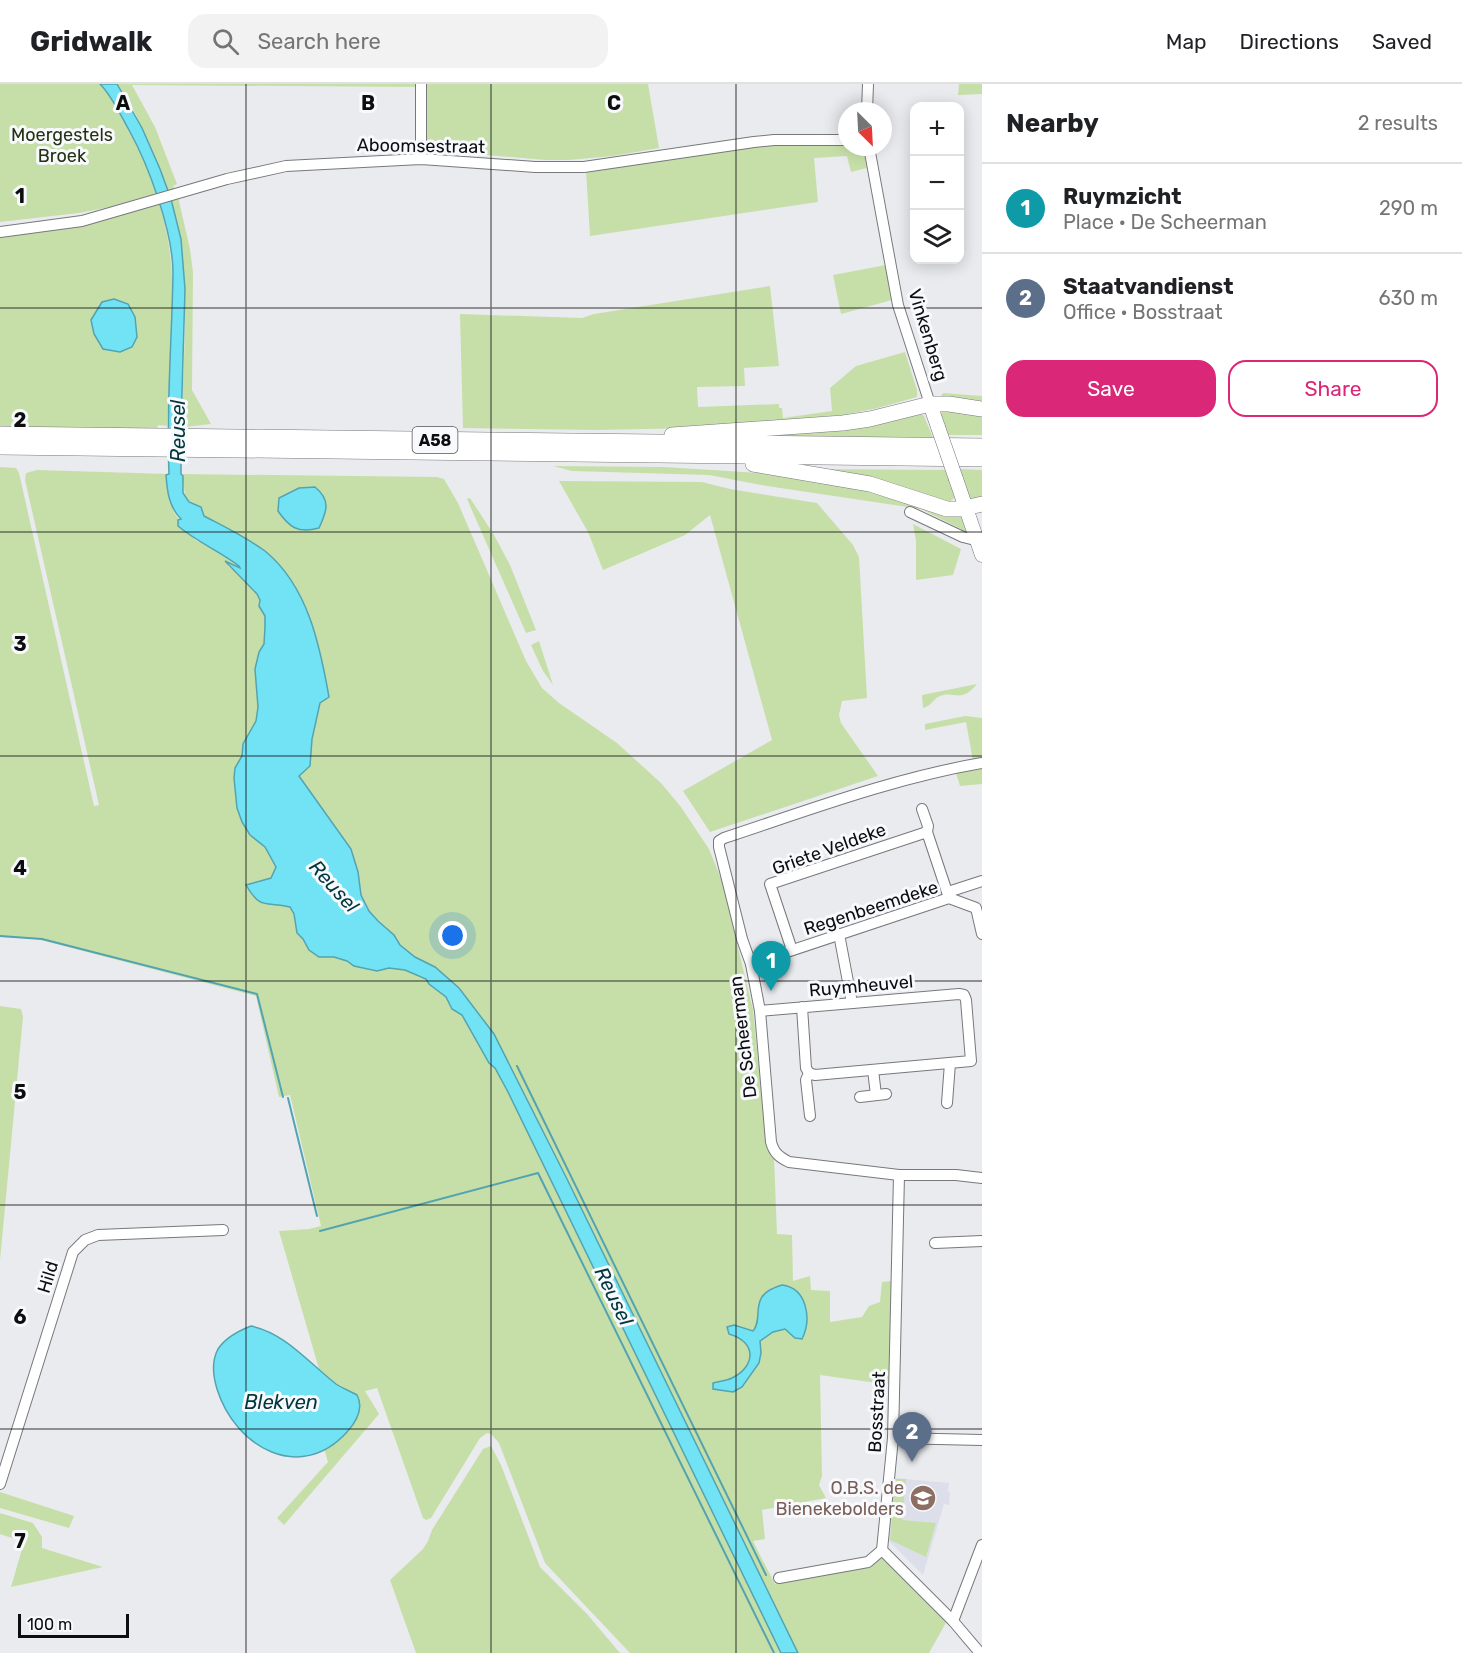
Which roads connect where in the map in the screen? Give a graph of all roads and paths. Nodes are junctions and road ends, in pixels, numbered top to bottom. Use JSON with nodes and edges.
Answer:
{"nodes":[{"id":1,"x":421,"y":84,"type":"edge"},
{"id":2,"x":868,"y":84,"type":"edge"},
{"id":3,"x":867,"y":102,"type":"edge"},
{"id":4,"x":838,"y":140,"type":"edge"},
{"id":5,"x":871,"y":156,"type":"edge"},
{"id":6,"x":421,"y":159,"type":"junction"},
{"id":7,"x":0,"y":232,"type":"edge"},
{"id":8,"x":930,"y":404,"type":"junction"},
{"id":9,"x":982,"y":409,"type":"edge"},
{"id":10,"x":0,"y":434,"type":"edge"},
{"id":11,"x":165,"y":442,"type":"junction"},
{"id":12,"x":580,"y":442,"type":"junction"},
{"id":13,"x":184,"y":443,"type":"junction"},
{"id":14,"x":982,"y":446,"type":"edge"},
{"id":15,"x":0,"y":447,"type":"edge"},
{"id":16,"x":694,"y":456,"type":"junction"},
{"id":17,"x":982,"y":459,"type":"edge"},
{"id":18,"x":982,"y":504,"type":"edge"},
{"id":19,"x":966,"y":508,"type":"junction"},
{"id":20,"x":910,"y":512,"type":"dead end"},
{"id":21,"x":976,"y":537,"type":"junction"},
{"id":22,"x":982,"y":555,"type":"edge"},
{"id":23,"x":982,"y":763,"type":"edge"},
{"id":24,"x":922,"y":809,"type":"dead end"},
{"id":25,"x":927,"y":832,"type":"junction"},
{"id":26,"x":982,"y":881,"type":"edge"},
{"id":27,"x":948,"y":895,"type":"junction"},
{"id":28,"x":839,"y":934,"type":"junction"},
{"id":29,"x":982,"y":934,"type":"edge"},
{"id":30,"x":792,"y":950,"type":"junction"},
{"id":31,"x":751,"y":964,"type":"junction"},
{"id":32,"x":852,"y":1003,"type":"junction"},
{"id":33,"x":802,"y":1007,"type":"junction"},
{"id":34,"x":760,"y":1011,"type":"junction"},
{"id":35,"x":950,"y":1063,"type":"junction"},
{"id":36,"x":873,"y":1070,"type":"junction"},
{"id":37,"x":809,"y":1073,"type":"junction"},
{"id":38,"x":860,"y":1097,"type":"dead end"},
{"id":39,"x":947,"y":1102,"type":"dead end"},
{"id":40,"x":810,"y":1116,"type":"dead end"},
{"id":41,"x":899,"y":1175,"type":"junction"},
{"id":42,"x":982,"y":1178,"type":"edge"},
{"id":43,"x":222,"y":1230,"type":"dead end"},
{"id":44,"x":982,"y":1240,"type":"edge"},
{"id":45,"x":935,"y":1243,"type":"dead end"},
{"id":46,"x":893,"y":1438,"type":"junction"},
{"id":47,"x":982,"y":1440,"type":"edge"},
{"id":48,"x":0,"y":1484,"type":"edge"},
{"id":49,"x":982,"y":1545,"type":"edge"},
{"id":50,"x":882,"y":1550,"type":"junction"},
{"id":51,"x":778,"y":1578,"type":"dead end"},
{"id":52,"x":953,"y":1621,"type":"junction"},
{"id":53,"x":980,"y":1653,"type":"edge"}],
"edges":[{"from":1,"to":6,"type":"street"},
{"from":2,"to":3,"type":"street"},
{"from":4,"to":6,"type":"street","name":"Aboomsestraat"},
{"from":5,"to":8,"type":"street","name":"Vinkenberg"},
{"from":6,"to":7,"type":"street","name":"Aboomsestraat"},
{"from":8,"to":9,"type":"highway","number":"A58"},
{"from":8,"to":12,"type":"highway","number":"A58"},
{"from":8,"to":19,"type":"main road","name":"Vinkenberg","bridge":true},
{"from":10,"to":11,"type":"highway","number":"A58"},
{"from":11,"to":13,"type":"highway","number":"A58"},
{"from":11,"to":15,"type":"highway","number":"A58"},
{"from":12,"to":13,"type":"highway","number":"A58"},
{"from":12,"to":14,"type":"highway","number":"A58"},
{"from":13,"to":16,"type":"highway","number":"A58"},
{"from":16,"to":17,"type":"highway","number":"A58"},
{"from":16,"to":19,"type":"highway","number":"A58"},
{"from":18,"to":19,"type":"highway","number":"A58"},
{"from":19,"to":21,"type":"main road","name":"Vinkenberg"},
{"from":20,"to":21,"type":"street"},
{"from":21,"to":22,"type":"main road","name":"Vinkenberg"},
{"from":23,"to":31,"type":"street","name":"De Scheerman"},
{"from":24,"to":25,"type":"street"},
{"from":25,"to":27,"type":"street"},
{"from":25,"to":30,"type":"street","name":"Griete Veldeke"},
{"from":26,"to":27,"type":"street","name":"Regenbeemdeke"},
{"from":27,"to":28,"type":"street","name":"Regenbeemdeke"},
{"from":27,"to":29,"type":"street","name":"Regenbeemdeke"},
{"from":28,"to":30,"type":"street","name":"Regenbeemdeke"},
{"from":28,"to":32,"type":"street"},
{"from":30,"to":31,"type":"street","name":"Regenbeemdeke"},
{"from":31,"to":34,"type":"street","name":"De Scheerman"},
{"from":32,"to":33,"type":"street","name":"Ruymheuvel"},
{"from":32,"to":35,"type":"street","name":"Ruymheuvel"},
{"from":33,"to":34,"type":"street","name":"Ruymheuvel"},
{"from":33,"to":37,"type":"street"},
{"from":34,"to":41,"type":"street","name":"De Scheerman"},
{"from":35,"to":36,"type":"street"},
{"from":35,"to":39,"type":"street"},
{"from":36,"to":37,"type":"street"},
{"from":36,"to":38,"type":"street"},
{"from":37,"to":40,"type":"street"},
{"from":41,"to":42,"type":"street","name":"De Scheerman"},
{"from":41,"to":46,"type":"street","name":"Bosstraat"},
{"from":43,"to":48,"type":"street","name":"Hild"},
{"from":44,"to":45,"type":"street"},
{"from":46,"to":47,"type":"street"},
{"from":46,"to":50,"type":"street","name":"Bosstraat"},
{"from":49,"to":52,"type":"street"},
{"from":50,"to":51,"type":"street"},
{"from":50,"to":52,"type":"street"},
{"from":52,"to":53,"type":"street"}]}
